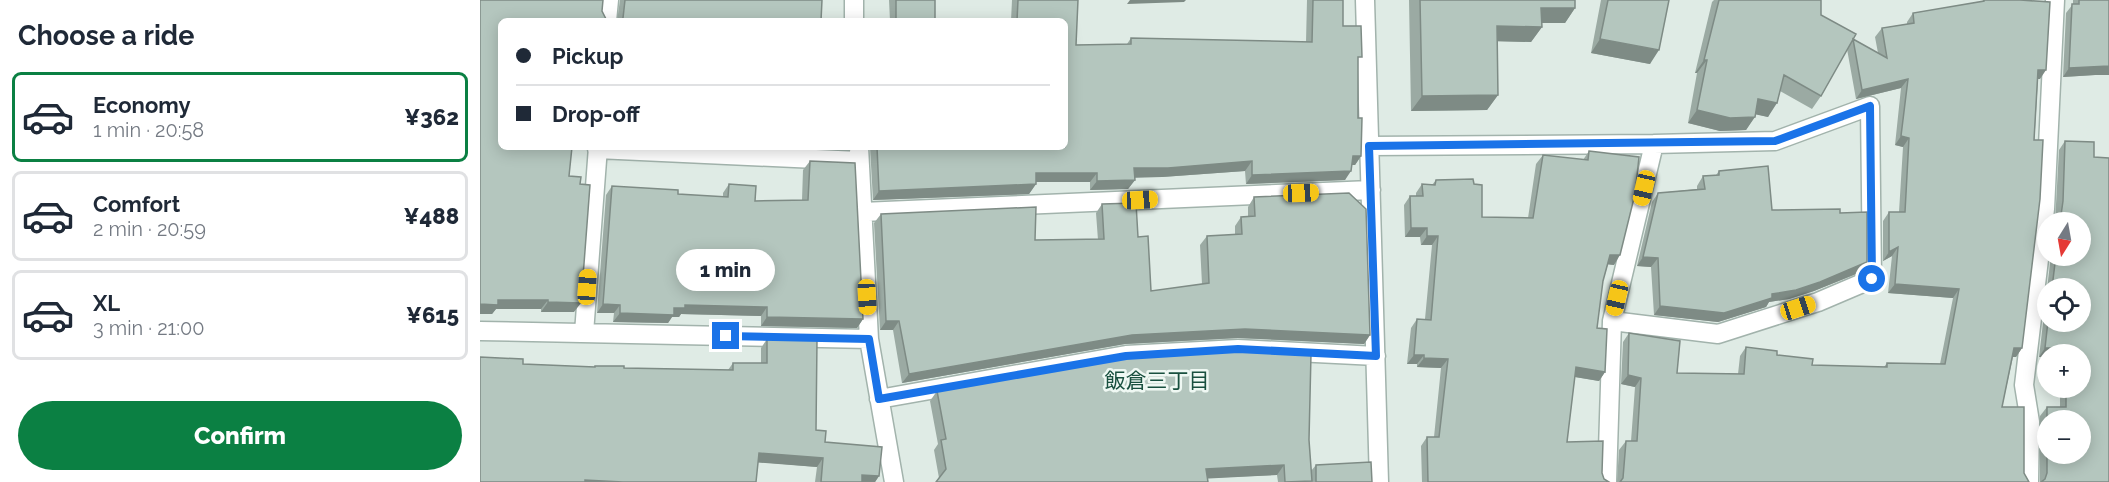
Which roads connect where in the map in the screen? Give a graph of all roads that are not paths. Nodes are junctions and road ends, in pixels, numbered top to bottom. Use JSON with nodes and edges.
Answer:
{"nodes":[{"id":1,"x":609,"y":0,"type":"edge"},
{"id":2,"x":854,"y":0,"type":"edge"},
{"id":3,"x":1365,"y":0,"type":"edge"},
{"id":4,"x":2055,"y":0,"type":"edge"},
{"id":5,"x":607,"y":18,"type":"edge"},
{"id":6,"x":854,"y":18,"type":"edge"},
{"id":7,"x":1654,"y":144,"type":"junction"},
{"id":8,"x":1369,"y":146,"type":"junction"},
{"id":9,"x":598,"y":150,"type":"edge"},
{"id":10,"x":685,"y":150,"type":"edge"},
{"id":11,"x":859,"y":154,"type":"edge"},
{"id":12,"x":1371,"y":190,"type":"junction"},
{"id":13,"x":862,"y":212,"type":"junction"},
{"id":14,"x":1612,"y":321,"type":"junction"},
{"id":15,"x":480,"y":331,"type":"edge"},
{"id":16,"x":584,"y":333,"type":"junction"},
{"id":17,"x":869,"y":339,"type":"junction"},
{"id":18,"x":1376,"y":356,"type":"junction"},
{"id":19,"x":879,"y":399,"type":"junction"},
{"id":20,"x":894,"y":482,"type":"edge"},
{"id":21,"x":1379,"y":482,"type":"edge"},
{"id":22,"x":1607,"y":482,"type":"edge"},
{"id":23,"x":2029,"y":482,"type":"edge"}],
"edges":[{"from":1,"to":5,"type":"street"},
{"from":2,"to":6,"type":"street"},
{"from":3,"to":8,"type":"street"},
{"from":4,"to":23,"type":"street"},
{"from":7,"to":8,"type":"street"},
{"from":7,"to":14,"type":"street"},
{"from":7,"to":14,"type":"street"},
{"from":8,"to":12,"type":"street"},
{"from":9,"to":16,"type":"street"},
{"from":10,"to":11,"type":"street"},
{"from":11,"to":13,"type":"street"},
{"from":12,"to":13,"type":"street"},
{"from":12,"to":18,"type":"street"},
{"from":13,"to":17,"type":"street"},
{"from":14,"to":22,"type":"street"},
{"from":15,"to":16,"type":"street"},
{"from":16,"to":17,"type":"street"},
{"from":17,"to":19,"type":"street"},
{"from":18,"to":19,"type":"street"},
{"from":18,"to":21,"type":"street"},
{"from":19,"to":20,"type":"street"}]}
